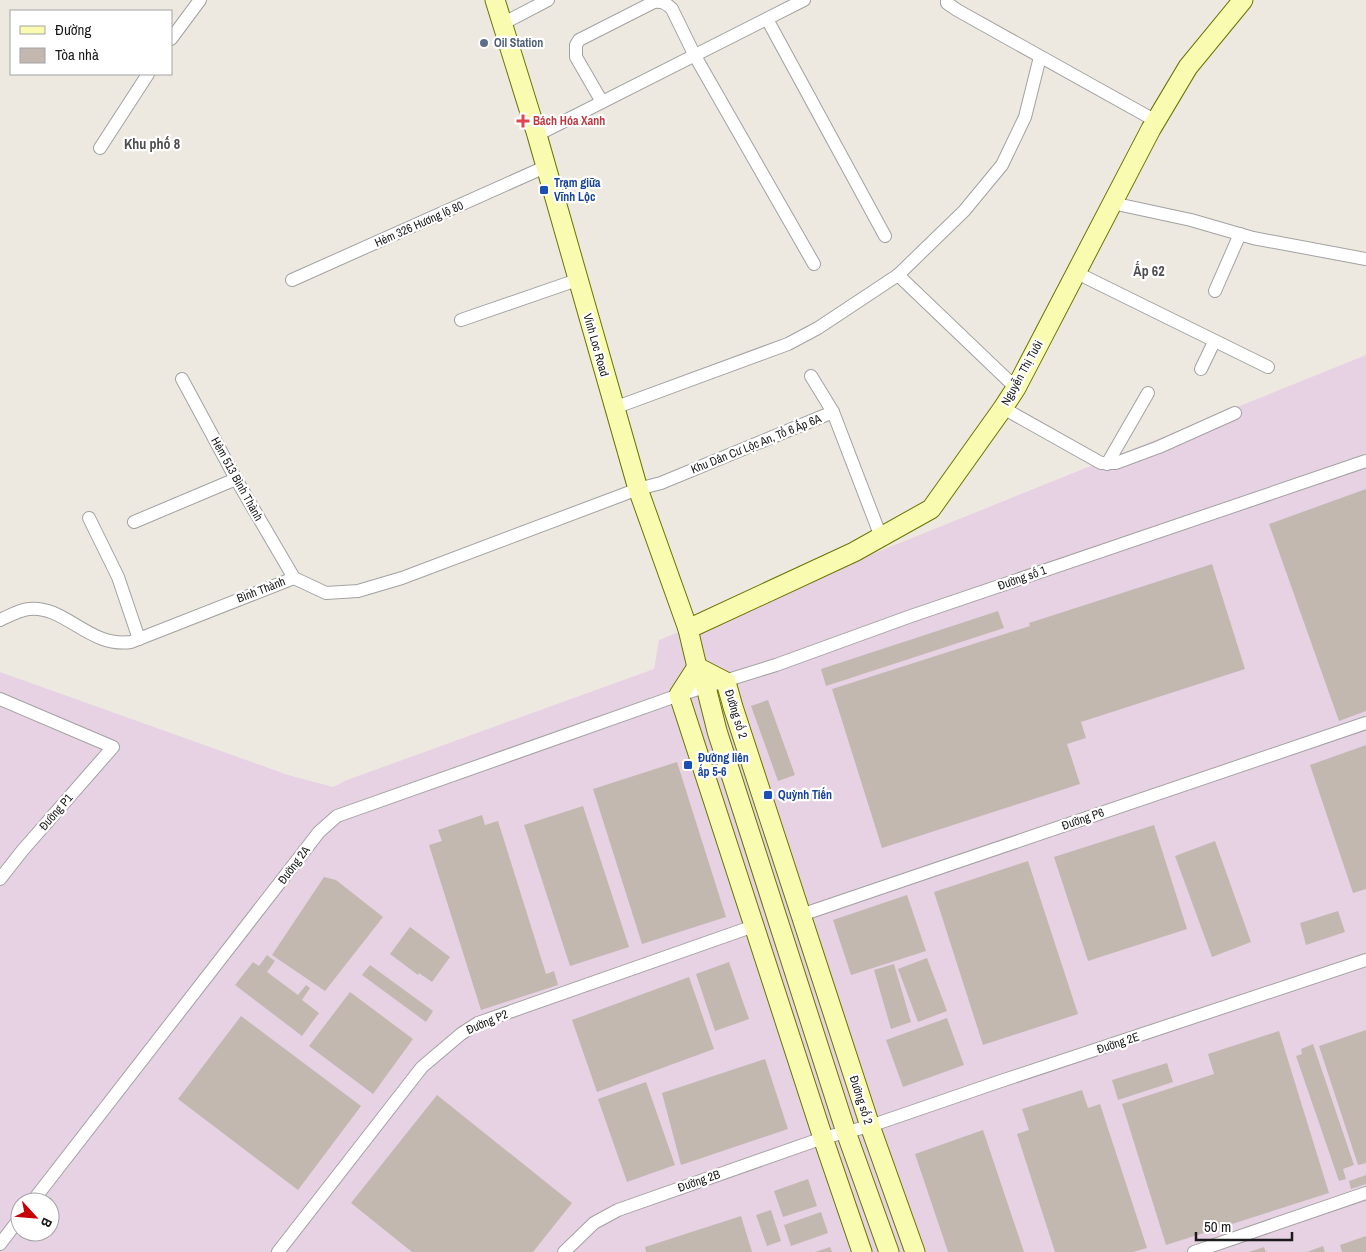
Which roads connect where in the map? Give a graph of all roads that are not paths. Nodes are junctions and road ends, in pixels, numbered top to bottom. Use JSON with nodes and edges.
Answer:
{"nodes":[{"id":1,"x":200,"y":0,"type":"edge"},
{"id":2,"x":495,"y":0,"type":"edge"},
{"id":3,"x":548,"y":0,"type":"edge"},
{"id":4,"x":804,"y":0,"type":"edge"},
{"id":5,"x":946,"y":0,"type":"edge"},
{"id":6,"x":1243,"y":0,"type":"edge"},
{"id":7,"x":767,"y":19,"type":"junction"},
{"id":8,"x":502,"y":24,"type":"junction"},
{"id":9,"x":172,"y":38,"type":"edge"},
{"id":10,"x":695,"y":56,"type":"junction"},
{"id":11,"x":1040,"y":57,"type":"junction"},
{"id":12,"x":147,"y":75,"type":"edge"},
{"id":13,"x":602,"y":102,"type":"junction"},
{"id":14,"x":1156,"y":120,"type":"junction"},
{"id":15,"x":537,"y":135,"type":"junction"},
{"id":16,"x":100,"y":148,"type":"dead end"},
{"id":17,"x":545,"y":167,"type":"junction"},
{"id":18,"x":1112,"y":203,"type":"junction"},
{"id":19,"x":1240,"y":234,"type":"junction"},
{"id":20,"x":886,"y":236,"type":"dead end"},
{"id":21,"x":1366,"y":259,"type":"edge"},
{"id":22,"x":814,"y":264,"type":"dead end"},
{"id":23,"x":1076,"y":273,"type":"junction"},
{"id":24,"x":898,"y":275,"type":"junction"},
{"id":25,"x":292,"y":280,"type":"dead end"},
{"id":26,"x":577,"y":280,"type":"junction"},
{"id":27,"x":1215,"y":291,"type":"dead end"},
{"id":28,"x":461,"y":320,"type":"dead end"},
{"id":29,"x":1214,"y":342,"type":"junction"},
{"id":30,"x":1268,"y":367,"type":"dead end"},
{"id":31,"x":1200,"y":369,"type":"dead end"},
{"id":32,"x":811,"y":376,"type":"dead end"},
{"id":33,"x":182,"y":379,"type":"dead end"},
{"id":34,"x":1016,"y":388,"type":"junction"},
{"id":35,"x":1148,"y":393,"type":"dead end"},
{"id":36,"x":614,"y":408,"type":"junction"},
{"id":37,"x":1003,"y":408,"type":"junction"},
{"id":38,"x":833,"y":412,"type":"junction"},
{"id":39,"x":1235,"y":413,"type":"dead end"},
{"id":40,"x":1366,"y":461,"type":"edge"},
{"id":41,"x":1108,"y":464,"type":"junction"},
{"id":42,"x":236,"y":479,"type":"junction"},
{"id":43,"x":638,"y":489,"type":"junction"},
{"id":44,"x":89,"y":518,"type":"dead end"},
{"id":45,"x":134,"y":522,"type":"dead end"},
{"id":46,"x":881,"y":537,"type":"junction"},
{"id":47,"x":294,"y":578,"type":"junction"},
{"id":48,"x":0,"y":620,"type":"edge"},
{"id":49,"x":688,"y":629,"type":"junction"},
{"id":50,"x":139,"y":639,"type":"junction"},
{"id":51,"x":697,"y":667,"type":"junction"},
{"id":52,"x":726,"y":682,"type":"junction"},
{"id":53,"x":706,"y":688,"type":"junction"},
{"id":54,"x":679,"y":696,"type":"junction"},
{"id":55,"x":0,"y":699,"type":"edge"},
{"id":56,"x":1366,"y":723,"type":"edge"},
{"id":57,"x":0,"y":879,"type":"edge"},
{"id":58,"x":801,"y":915,"type":"junction"},
{"id":59,"x":754,"y":926,"type":"junction"},
{"id":60,"x":1366,"y":960,"type":"edge"},
{"id":61,"x":870,"y":1126,"type":"junction"},
{"id":62,"x":846,"y":1132,"type":"junction"},
{"id":63,"x":823,"y":1138,"type":"junction"},
{"id":64,"x":40,"y":1192,"type":"edge"},
{"id":65,"x":1366,"y":1193,"type":"edge"},
{"id":66,"x":10,"y":1231,"type":"edge"},
{"id":67,"x":0,"y":1244,"type":"edge"},
{"id":68,"x":278,"y":1252,"type":"edge"},
{"id":69,"x":564,"y":1252,"type":"edge"},
{"id":70,"x":862,"y":1252,"type":"edge"},
{"id":71,"x":889,"y":1252,"type":"edge"},
{"id":72,"x":915,"y":1252,"type":"edge"},
{"id":73,"x":1194,"y":1252,"type":"edge"}],
"edges":[{"from":1,"to":9,"type":"street"},
{"from":2,"to":8,"type":"main road","name":"Vinh Loc Road"},
{"from":3,"to":8,"type":"street"},
{"from":4,"to":7,"type":"street"},
{"from":5,"to":11,"type":"street"},
{"from":6,"to":14,"type":"main road","name":"Nguyễn Thị Tuôi"},
{"from":7,"to":10,"type":"street"},
{"from":7,"to":20,"type":"street"},
{"from":8,"to":15,"type":"main road","name":"Vinh Loc Road"},
{"from":10,"to":13,"type":"street"},
{"from":10,"to":13,"type":"street"},
{"from":10,"to":22,"type":"street"},
{"from":11,"to":14,"type":"street"},
{"from":11,"to":24,"type":"street"},
{"from":12,"to":16,"type":"street"},
{"from":13,"to":15,"type":"street"},
{"from":14,"to":18,"type":"main road","name":"Nguyễn Thị Tuôi"},
{"from":15,"to":17,"type":"main road","name":"Vinh Loc Road"},
{"from":17,"to":25,"type":"street","name":"Hẻm 326 Hương lộ 80"},
{"from":17,"to":26,"type":"main road","name":"Vinh Loc Road"},
{"from":18,"to":19,"type":"street"},
{"from":18,"to":23,"type":"main road","name":"Nguyễn Thị Tuôi"},
{"from":19,"to":21,"type":"street"},
{"from":19,"to":27,"type":"street"},
{"from":23,"to":29,"type":"street"},
{"from":23,"to":34,"type":"main road","name":"Nguyễn Thị Tuôi"},
{"from":24,"to":34,"type":"street"},
{"from":24,"to":36,"type":"street"},
{"from":26,"to":28,"type":"street"},
{"from":26,"to":36,"type":"main road","name":"Vinh Loc Road"},
{"from":29,"to":30,"type":"street"},
{"from":29,"to":31,"type":"street"},
{"from":32,"to":38,"type":"street"},
{"from":33,"to":42,"type":"street","name":"Hẻm 513 Bình Thành"},
{"from":34,"to":37,"type":"main road","name":"Nguyễn Thị Tuôi"},
{"from":35,"to":41,"type":"street"},
{"from":36,"to":43,"type":"main road","name":"Vinh Loc Road"},
{"from":37,"to":41,"type":"street"},
{"from":37,"to":46,"type":"main road","name":"Nguyễn Thị Tuôi"},
{"from":38,"to":43,"type":"street","name":"Khu Dân Cư Lộc An, Tổ 6 Ấp 6A"},
{"from":38,"to":46,"type":"street","name":"Khu Dân Cư Lộc An, Tổ 6 Ấp 6A"},
{"from":39,"to":41,"type":"street"},
{"from":40,"to":52,"type":"street","name":"Đường số 1"},
{"from":42,"to":45,"type":"street"},
{"from":42,"to":47,"type":"street","name":"Hẻm 513 Bình Thành"},
{"from":43,"to":47,"type":"street","name":"Bình Thành"},
{"from":43,"to":49,"type":"main road","name":"Vinh Loc Road"},
{"from":44,"to":50,"type":"street"},
{"from":46,"to":49,"type":"main road","name":"Nguyễn Thị Tuôi"},
{"from":47,"to":50,"type":"street","name":"Bình Thành"},
{"from":48,"to":50,"type":"street","name":"Bình Thành"},
{"from":49,"to":51,"type":"main road","name":"Vinh Loc Road"},
{"from":51,"to":52,"type":"main road","name":"Đường số 2"},
{"from":51,"to":53,"type":"main road","name":"Vinh Loc Road"},
{"from":51,"to":54,"type":"main road"},
{"from":52,"to":53,"type":"street","name":"Đường số 1"},
{"from":52,"to":58,"type":"main road","name":"Đường số 2"},
{"from":53,"to":54,"type":"street","name":"Đường số 1"},
{"from":53,"to":62,"type":"main road","name":"Đường số 2"},
{"from":54,"to":59,"type":"main road"},
{"from":54,"to":64,"type":"street","name":"Đường 2A"},
{"from":55,"to":57,"type":"street","name":"Đường P1"},
{"from":56,"to":58,"type":"street","name":"Đường P6"},
{"from":58,"to":61,"type":"main road","name":"Đường số 2"},
{"from":59,"to":63,"type":"main road"},
{"from":59,"to":68,"type":"street","name":"Đường P2"},
{"from":60,"to":61,"type":"street","name":"Đường 2E"},
{"from":61,"to":62,"type":"street","name":"Đường 2E"},
{"from":61,"to":72,"type":"main road","name":"Đường số 2"},
{"from":62,"to":63,"type":"street","name":"Đường 2B"},
{"from":62,"to":71,"type":"main road","name":"Đường số 2"},
{"from":63,"to":69,"type":"street","name":"Đường 2B"},
{"from":63,"to":70,"type":"main road"},
{"from":65,"to":73,"type":"street"},
{"from":66,"to":67,"type":"street"}]}
